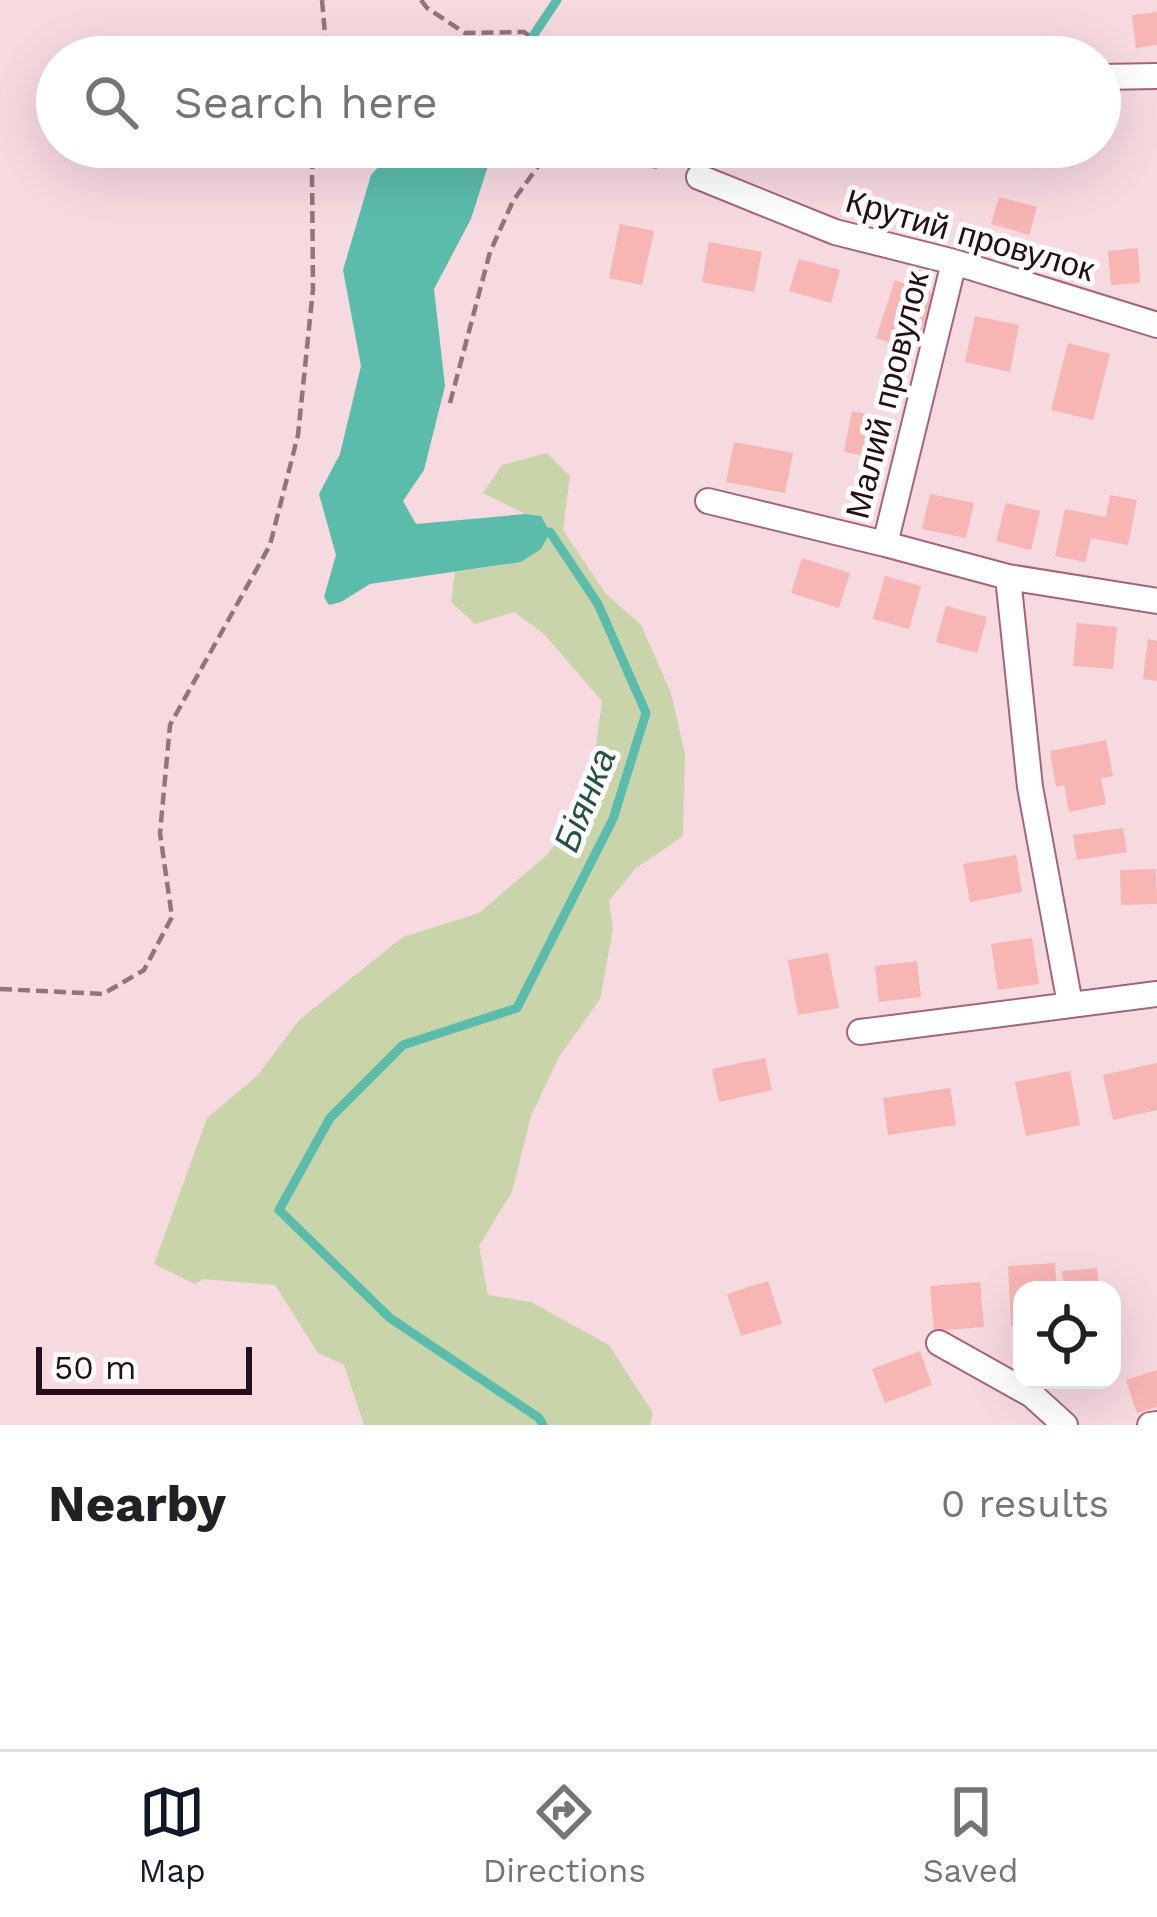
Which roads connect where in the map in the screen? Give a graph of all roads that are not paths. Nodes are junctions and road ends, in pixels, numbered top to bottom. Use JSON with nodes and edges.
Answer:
{"nodes":[{"id":1,"x":1157,"y":76,"type":"edge"},
{"id":2,"x":1121,"y":77,"type":"edge"},
{"id":3,"x":699,"y":177,"type":"dead end"},
{"id":4,"x":954,"y":262,"type":"junction"},
{"id":5,"x":1157,"y":325,"type":"edge"},
{"id":6,"x":708,"y":501,"type":"dead end"},
{"id":7,"x":885,"y":544,"type":"junction"},
{"id":8,"x":1008,"y":577,"type":"junction"},
{"id":9,"x":1157,"y":601,"type":"edge"},
{"id":10,"x":1157,"y":994,"type":"edge"},
{"id":11,"x":1070,"y":1004,"type":"junction"},
{"id":12,"x":860,"y":1032,"type":"dead end"},
{"id":13,"x":939,"y":1343,"type":"dead end"},
{"id":14,"x":1065,"y":1425,"type":"edge"}],
"edges":[{"from":1,"to":2,"type":"street"},
{"from":3,"to":4,"type":"street","name":"Крутий провулок"},
{"from":4,"to":5,"type":"street","name":"Крутий провулок"},
{"from":4,"to":7,"type":"street","name":"Малий провулок"},
{"from":6,"to":7,"type":"street"},
{"from":7,"to":8,"type":"street"},
{"from":8,"to":9,"type":"street"},
{"from":8,"to":11,"type":"street"},
{"from":10,"to":11,"type":"street"},
{"from":11,"to":12,"type":"street"},
{"from":13,"to":14,"type":"street"}]}
